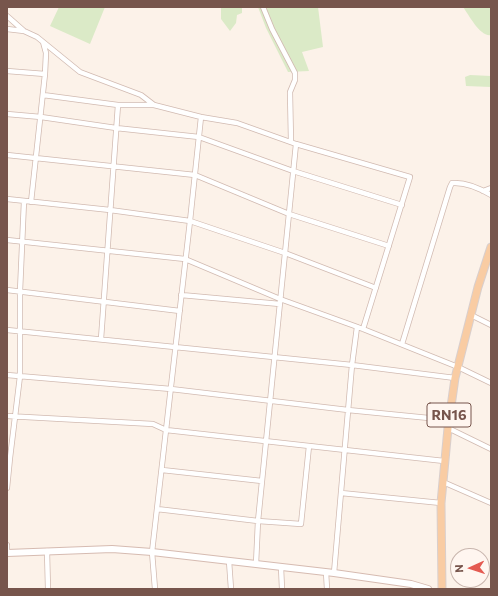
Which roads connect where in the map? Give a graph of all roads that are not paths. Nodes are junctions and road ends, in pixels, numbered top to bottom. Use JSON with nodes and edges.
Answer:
{"nodes":[{"id":1,"x":263,"y":7,"type":"edge"},
{"id":2,"x":7,"y":16,"type":"edge"},
{"id":3,"x":7,"y":29,"type":"edge"},
{"id":4,"x":24,"y":31,"type":"junction"},
{"id":5,"x":43,"y":42,"type":"junction"},
{"id":6,"x":7,"y":71,"type":"edge"},
{"id":7,"x":45,"y":74,"type":"junction"},
{"id":8,"x":43,"y":95,"type":"junction"},
{"id":9,"x":118,"y":105,"type":"junction"},
{"id":10,"x":154,"y":105,"type":"junction"},
{"id":11,"x":7,"y":114,"type":"edge"},
{"id":12,"x":41,"y":117,"type":"junction"},
{"id":13,"x":201,"y":117,"type":"junction"},
{"id":14,"x":116,"y":128,"type":"junction"},
{"id":15,"x":199,"y":136,"type":"junction"},
{"id":16,"x":293,"y":143,"type":"junction"},
{"id":17,"x":7,"y":155,"type":"edge"},
{"id":18,"x":37,"y":158,"type":"junction"},
{"id":19,"x":114,"y":167,"type":"junction"},
{"id":20,"x":293,"y":171,"type":"junction"},
{"id":21,"x":194,"y":175,"type":"junction"},
{"id":22,"x":491,"y":188,"type":"edge"},
{"id":23,"x":483,"y":191,"type":"junction"},
{"id":24,"x":491,"y":195,"type":"edge"},
{"id":25,"x":7,"y":199,"type":"edge"},
{"id":26,"x":24,"y":201,"type":"junction"},
{"id":27,"x":31,"y":202,"type":"junction"},
{"id":28,"x":402,"y":204,"type":"junction"},
{"id":29,"x":110,"y":210,"type":"junction"},
{"id":30,"x":289,"y":214,"type":"junction"},
{"id":31,"x":190,"y":221,"type":"junction"},
{"id":32,"x":7,"y":240,"type":"edge"},
{"id":33,"x":22,"y":241,"type":"junction"},
{"id":34,"x":390,"y":246,"type":"junction"},
{"id":35,"x":491,"y":247,"type":"edge"},
{"id":36,"x":107,"y":250,"type":"junction"},
{"id":37,"x":285,"y":253,"type":"junction"},
{"id":38,"x":186,"y":258,"type":"junction"},
{"id":39,"x":376,"y":288,"type":"junction"},
{"id":40,"x":7,"y":290,"type":"edge"},
{"id":41,"x":20,"y":291,"type":"junction"},
{"id":42,"x":182,"y":295,"type":"junction"},
{"id":43,"x":280,"y":301,"type":"junction"},
{"id":44,"x":103,"y":302,"type":"junction"},
{"id":45,"x":180,"y":311,"type":"junction"},
{"id":46,"x":471,"y":315,"type":"junction"},
{"id":47,"x":491,"y":325,"type":"edge"},
{"id":48,"x":357,"y":327,"type":"junction"},
{"id":49,"x":363,"y":329,"type":"junction"},
{"id":50,"x":7,"y":330,"type":"edge"},
{"id":51,"x":20,"y":331,"type":"junction"},
{"id":52,"x":101,"y":339,"type":"junction"},
{"id":53,"x":402,"y":344,"type":"junction"},
{"id":54,"x":176,"y":347,"type":"junction"},
{"id":55,"x":274,"y":357,"type":"junction"},
{"id":56,"x":352,"y":365,"type":"junction"},
{"id":57,"x":458,"y":366,"type":"junction"},
{"id":58,"x":7,"y":375,"type":"edge"},
{"id":59,"x":20,"y":376,"type":"junction"},
{"id":60,"x":454,"y":378,"type":"junction"},
{"id":61,"x":491,"y":383,"type":"edge"},
{"id":62,"x":171,"y":389,"type":"junction"},
{"id":63,"x":270,"y":401,"type":"junction"},
{"id":64,"x":348,"y":410,"type":"junction"},
{"id":65,"x":7,"y":416,"type":"edge"},
{"id":66,"x":16,"y":416,"type":"junction"},
{"id":67,"x":449,"y":420,"type":"junction"},
{"id":68,"x":448,"y":428,"type":"junction"},
{"id":69,"x":166,"y":430,"type":"junction"},
{"id":70,"x":266,"y":442,"type":"junction"},
{"id":71,"x":309,"y":446,"type":"junction"},
{"id":72,"x":491,"y":449,"type":"edge"},
{"id":73,"x":344,"y":450,"type":"junction"},
{"id":74,"x":8,"y":458,"type":"edge"},
{"id":75,"x":444,"y":461,"type":"junction"},
{"id":76,"x":162,"y":470,"type":"junction"},
{"id":77,"x":262,"y":481,"type":"junction"},
{"id":78,"x":443,"y":482,"type":"junction"},
{"id":79,"x":7,"y":488,"type":"edge"},
{"id":80,"x":340,"y":493,"type":"junction"},
{"id":81,"x":440,"y":503,"type":"junction"},
{"id":82,"x":491,"y":503,"type":"edge"},
{"id":83,"x":157,"y":509,"type":"junction"},
{"id":84,"x":258,"y":521,"type":"junction"},
{"id":85,"x":7,"y":545,"type":"edge"},
{"id":86,"x":47,"y":551,"type":"junction"},
{"id":87,"x":152,"y":552,"type":"junction"},
{"id":88,"x":7,"y":553,"type":"edge"},
{"id":89,"x":229,"y":561,"type":"junction"},
{"id":90,"x":256,"y":564,"type":"junction"},
{"id":91,"x":281,"y":567,"type":"junction"},
{"id":92,"x":326,"y":572,"type":"junction"},
{"id":93,"x":334,"y":572,"type":"junction"},
{"id":94,"x":48,"y":589,"type":"edge"},
{"id":95,"x":156,"y":589,"type":"edge"},
{"id":96,"x":231,"y":589,"type":"edge"},
{"id":97,"x":282,"y":589,"type":"edge"},
{"id":98,"x":327,"y":589,"type":"edge"},
{"id":99,"x":428,"y":589,"type":"edge"},
{"id":100,"x":442,"y":589,"type":"edge"}],
"edges":[{"from":1,"to":16,"type":"street"},
{"from":2,"to":4,"type":"street"},
{"from":3,"to":4,"type":"street"},
{"from":4,"to":5,"type":"street"},
{"from":5,"to":7,"type":"street"},
{"from":5,"to":10,"type":"street"},
{"from":6,"to":7,"type":"street"},
{"from":7,"to":8,"type":"street"},
{"from":8,"to":9,"type":"street"},
{"from":8,"to":12,"type":"street"},
{"from":9,"to":10,"type":"street"},
{"from":9,"to":14,"type":"street"},
{"from":10,"to":13,"type":"street"},
{"from":11,"to":12,"type":"street"},
{"from":12,"to":14,"type":"street"},
{"from":12,"to":18,"type":"street"},
{"from":13,"to":15,"type":"street"},
{"from":13,"to":16,"type":"street"},
{"from":14,"to":15,"type":"street"},
{"from":14,"to":19,"type":"street"},
{"from":15,"to":20,"type":"street"},
{"from":15,"to":21,"type":"street"},
{"from":16,"to":20,"type":"street"},
{"from":16,"to":28,"type":"street"},
{"from":17,"to":18,"type":"street"},
{"from":18,"to":19,"type":"street"},
{"from":18,"to":27,"type":"street"},
{"from":19,"to":21,"type":"street"},
{"from":19,"to":29,"type":"street"},
{"from":20,"to":28,"type":"street"},
{"from":20,"to":30,"type":"street"},
{"from":21,"to":30,"type":"street"},
{"from":21,"to":31,"type":"street"},
{"from":22,"to":23,"type":"street"},
{"from":23,"to":24,"type":"street"},
{"from":23,"to":53,"type":"street"},
{"from":25,"to":26,"type":"street"},
{"from":26,"to":27,"type":"street"},
{"from":26,"to":33,"type":"street"},
{"from":27,"to":29,"type":"street"},
{"from":28,"to":34,"type":"street"},
{"from":29,"to":31,"type":"street"},
{"from":29,"to":36,"type":"street"},
{"from":30,"to":34,"type":"street"},
{"from":30,"to":37,"type":"street"},
{"from":31,"to":37,"type":"street"},
{"from":31,"to":38,"type":"street"},
{"from":32,"to":33,"type":"street"},
{"from":33,"to":36,"type":"street"},
{"from":33,"to":41,"type":"street"},
{"from":34,"to":39,"type":"street"},
{"from":35,"to":46,"type":"main road","number":"RN16"},
{"from":36,"to":38,"type":"street"},
{"from":36,"to":44,"type":"street"},
{"from":37,"to":39,"type":"street"},
{"from":37,"to":43,"type":"street"},
{"from":38,"to":42,"type":"street"},
{"from":38,"to":43,"type":"street"},
{"from":39,"to":49,"type":"street"},
{"from":40,"to":41,"type":"street"},
{"from":41,"to":44,"type":"street"},
{"from":41,"to":51,"type":"street"},
{"from":42,"to":43,"type":"street"},
{"from":42,"to":45,"type":"street"},
{"from":43,"to":48,"type":"street"},
{"from":43,"to":55,"type":"street"},
{"from":44,"to":45,"type":"street"},
{"from":44,"to":52,"type":"street"},
{"from":45,"to":54,"type":"street"},
{"from":46,"to":47,"type":"street"},
{"from":46,"to":57,"type":"main road","number":"RN16"},
{"from":48,"to":49,"type":"street"},
{"from":48,"to":56,"type":"street"},
{"from":49,"to":53,"type":"street"},
{"from":50,"to":51,"type":"street"},
{"from":51,"to":52,"type":"street"},
{"from":51,"to":59,"type":"street"},
{"from":52,"to":54,"type":"street"},
{"from":53,"to":57,"type":"street"},
{"from":54,"to":55,"type":"street"},
{"from":54,"to":62,"type":"street"},
{"from":55,"to":56,"type":"street"},
{"from":55,"to":63,"type":"street"},
{"from":56,"to":60,"type":"street"},
{"from":56,"to":64,"type":"street"},
{"from":57,"to":60,"type":"main road","number":"RN16"},
{"from":57,"to":61,"type":"street"},
{"from":58,"to":59,"type":"street"},
{"from":59,"to":62,"type":"street"},
{"from":59,"to":66,"type":"street"},
{"from":60,"to":67,"type":"main road","number":"RN16"},
{"from":62,"to":63,"type":"street"},
{"from":62,"to":69,"type":"street"},
{"from":63,"to":64,"type":"street"},
{"from":63,"to":70,"type":"street"},
{"from":64,"to":67,"type":"street"},
{"from":64,"to":73,"type":"street"},
{"from":65,"to":66,"type":"street"},
{"from":66,"to":69,"type":"street"},
{"from":66,"to":74,"type":"street"},
{"from":67,"to":68,"type":"main road","number":"RN16"},
{"from":68,"to":72,"type":"street"},
{"from":68,"to":75,"type":"main road","number":"RN16"},
{"from":69,"to":70,"type":"street"},
{"from":69,"to":76,"type":"street"},
{"from":70,"to":71,"type":"street"},
{"from":70,"to":77,"type":"street"},
{"from":71,"to":73,"type":"street"},
{"from":71,"to":84,"type":"street"},
{"from":73,"to":75,"type":"street"},
{"from":73,"to":80,"type":"street"},
{"from":74,"to":79,"type":"street"},
{"from":75,"to":78,"type":"main road","number":"RN16"},
{"from":76,"to":77,"type":"street"},
{"from":76,"to":83,"type":"street"},
{"from":77,"to":84,"type":"street"},
{"from":78,"to":81,"type":"main road","number":"RN16"},
{"from":78,"to":82,"type":"street"},
{"from":80,"to":81,"type":"street"},
{"from":80,"to":93,"type":"street"},
{"from":81,"to":100,"type":"main road","number":"RN16"},
{"from":83,"to":84,"type":"street"},
{"from":83,"to":87,"type":"street"},
{"from":84,"to":90,"type":"street"},
{"from":85,"to":88,"type":"street"},
{"from":86,"to":87,"type":"main road"},
{"from":86,"to":88,"type":"main road"},
{"from":86,"to":94,"type":"street"},
{"from":87,"to":89,"type":"main road"},
{"from":87,"to":95,"type":"street"},
{"from":89,"to":90,"type":"main road"},
{"from":89,"to":96,"type":"street"},
{"from":90,"to":91,"type":"main road"},
{"from":91,"to":92,"type":"main road"},
{"from":91,"to":97,"type":"street"},
{"from":92,"to":93,"type":"main road"},
{"from":92,"to":98,"type":"street"},
{"from":93,"to":99,"type":"main road"}]}
